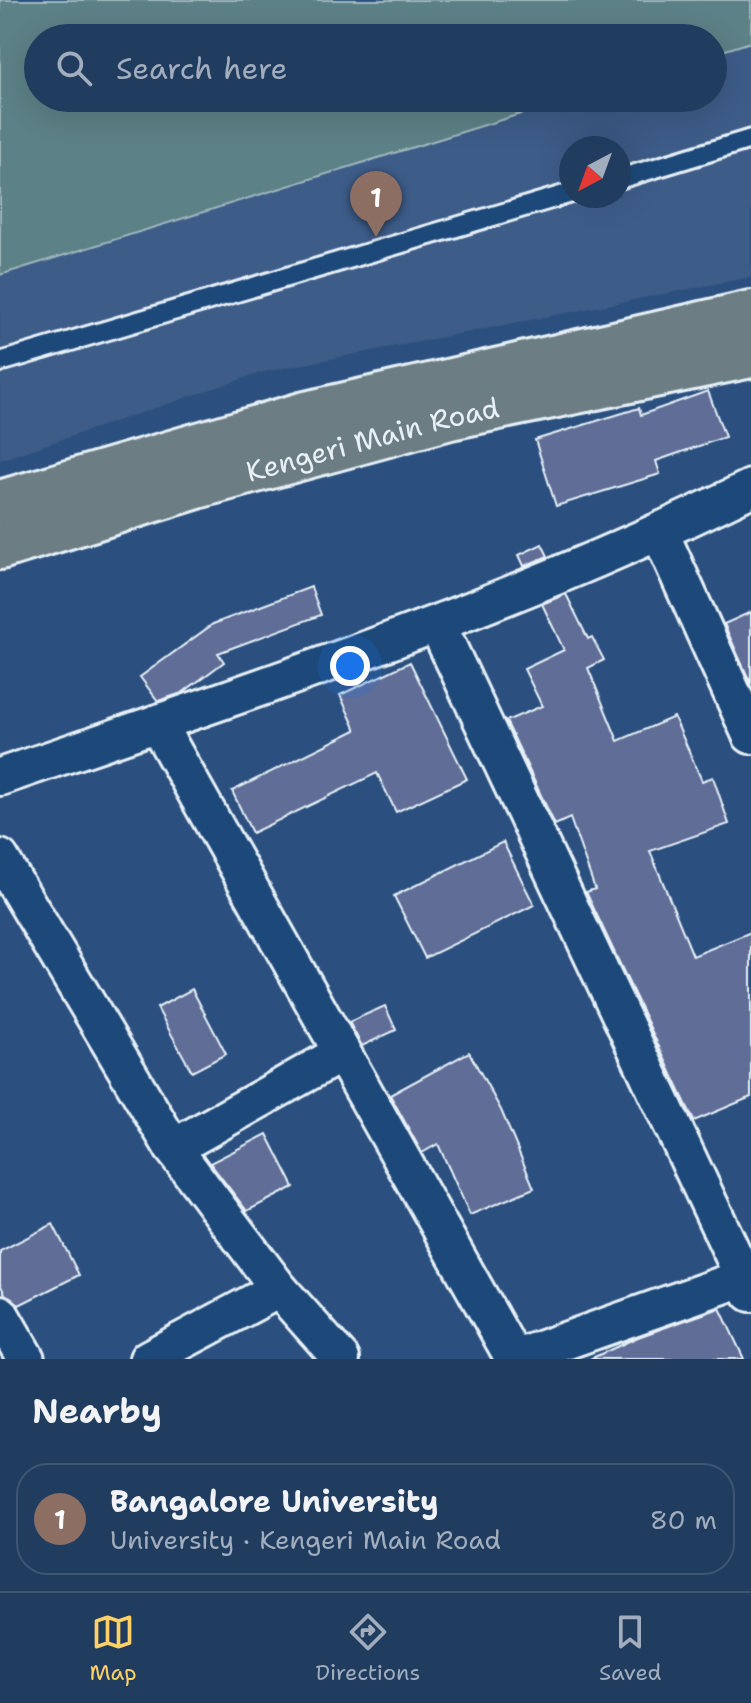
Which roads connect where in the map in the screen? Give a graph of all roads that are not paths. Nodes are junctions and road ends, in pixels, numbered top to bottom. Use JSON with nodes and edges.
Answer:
{"nodes":[{"id":1,"x":751,"y":139,"type":"edge"},
{"id":2,"x":631,"y":175,"type":"edge"},
{"id":3,"x":559,"y":197,"type":"edge"},
{"id":4,"x":751,"y":313,"type":"edge"},
{"id":5,"x":751,"y":355,"type":"edge"},
{"id":6,"x":0,"y":362,"type":"edge"},
{"id":7,"x":751,"y":488,"type":"edge"},
{"id":8,"x":0,"y":503,"type":"edge"},
{"id":9,"x":660,"y":533,"type":"junction"},
{"id":10,"x":0,"y":547,"type":"edge"},
{"id":11,"x":437,"y":624,"type":"junction"},
{"id":12,"x":157,"y":723,"type":"junction"},
{"id":13,"x":751,"y":735,"type":"edge"},
{"id":14,"x":0,"y":777,"type":"edge"},
{"id":15,"x":0,"y":858,"type":"edge"},
{"id":16,"x":342,"y":1053,"type":"junction"},
{"id":17,"x":173,"y":1148,"type":"junction"},
{"id":18,"x":749,"y":1282,"type":"edge"},
{"id":19,"x":279,"y":1289,"type":"junction"},
{"id":20,"x":0,"y":1314,"type":"edge"},
{"id":21,"x":513,"y":1358,"type":"edge"},
{"id":22,"x":26,"y":1359,"type":"edge"},
{"id":23,"x":148,"y":1359,"type":"edge"},
{"id":24,"x":341,"y":1359,"type":"edge"}],
"edges":[{"from":1,"to":2,"type":"lane"},
{"from":3,"to":6,"type":"lane"},
{"from":4,"to":8,"type":"main road","name":"Kengeri Main Road"},
{"from":5,"to":10,"type":"main road","name":"Kengeri Main Road"},
{"from":7,"to":9,"type":"street"},
{"from":9,"to":11,"type":"street"},
{"from":9,"to":13,"type":"street"},
{"from":11,"to":12,"type":"street"},
{"from":11,"to":18,"type":"street"},
{"from":12,"to":14,"type":"street"},
{"from":12,"to":16,"type":"street"},
{"from":15,"to":17,"type":"street"},
{"from":16,"to":17,"type":"street"},
{"from":16,"to":21,"type":"street"},
{"from":17,"to":19,"type":"street"},
{"from":18,"to":21,"type":"street"},
{"from":19,"to":23,"type":"street"},
{"from":19,"to":24,"type":"street"},
{"from":20,"to":22,"type":"street"}]}
